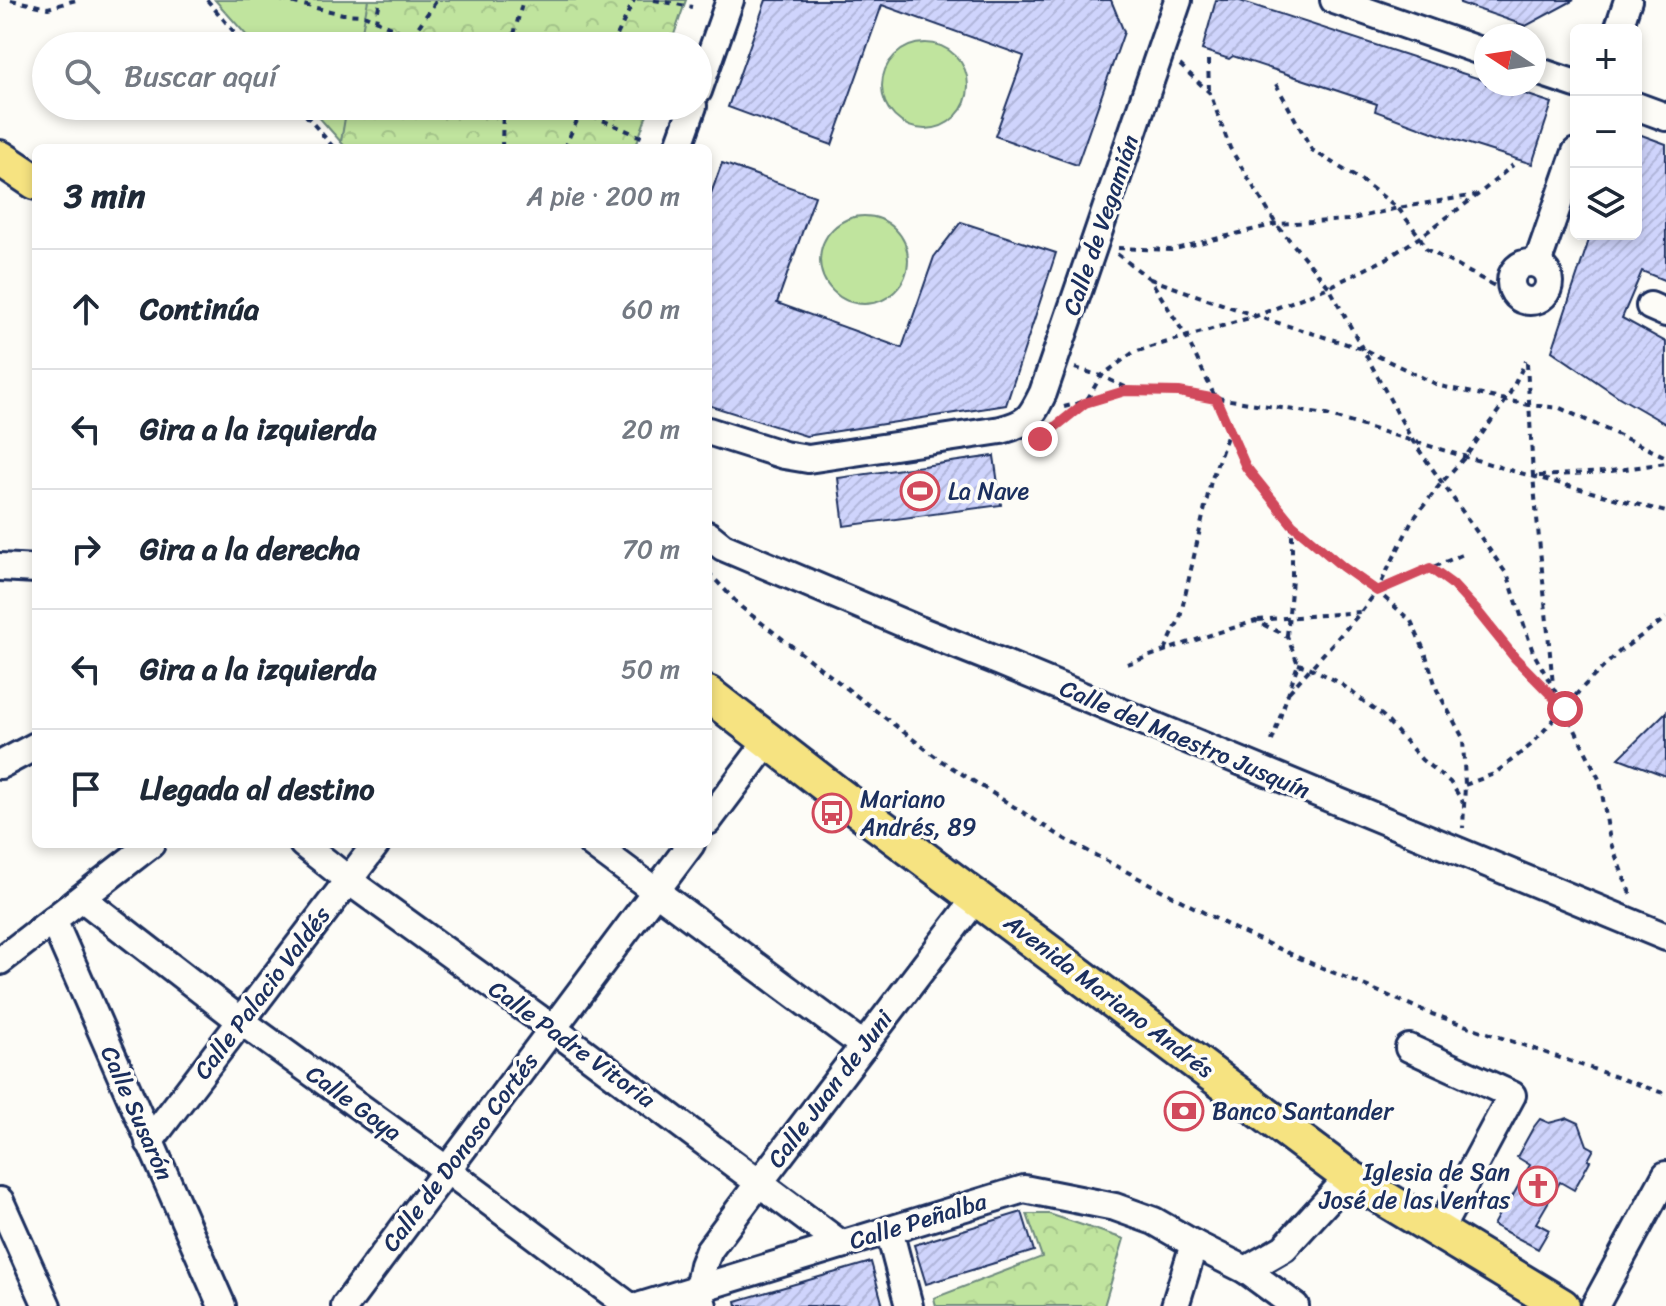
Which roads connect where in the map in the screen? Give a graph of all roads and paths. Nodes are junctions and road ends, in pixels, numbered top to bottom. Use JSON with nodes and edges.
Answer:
{"nodes":[{"id":1,"x":11,"y":0,"type":"edge"},
{"id":2,"x":76,"y":0,"type":"edge"},
{"id":3,"x":207,"y":0,"type":"edge"},
{"id":4,"x":281,"y":0,"type":"edge"},
{"id":5,"x":380,"y":0,"type":"edge"},
{"id":6,"x":437,"y":0,"type":"edge"},
{"id":7,"x":523,"y":0,"type":"edge"},
{"id":8,"x":634,"y":0,"type":"edge"},
{"id":9,"x":654,"y":0,"type":"edge"},
{"id":10,"x":730,"y":0,"type":"edge"},
{"id":11,"x":1178,"y":0,"type":"edge"},
{"id":12,"x":1334,"y":0,"type":"edge"},
{"id":13,"x":1628,"y":0,"type":"edge"},
{"id":14,"x":692,"y":7,"type":"dead end"},
{"id":15,"x":376,"y":21,"type":"junction"},
{"id":16,"x":1620,"y":24,"type":"edge"},
{"id":17,"x":234,"y":32,"type":"edge"},
{"id":18,"x":374,"y":32,"type":"edge"},
{"id":19,"x":401,"y":32,"type":"edge"},
{"id":20,"x":415,"y":32,"type":"edge"},
{"id":21,"x":515,"y":32,"type":"edge"},
{"id":22,"x":619,"y":32,"type":"edge"},
{"id":23,"x":1474,"y":49,"type":"edge"},
{"id":24,"x":712,"y":51,"type":"edge"},
{"id":25,"x":1208,"y":60,"type":"dead end"},
{"id":26,"x":1176,"y":61,"type":"dead end"},
{"id":27,"x":1546,"y":74,"type":"edge"},
{"id":28,"x":1570,"y":82,"type":"edge"},
{"id":29,"x":1276,"y":84,"type":"dead end"},
{"id":30,"x":1210,"y":93,"type":"junction"},
{"id":31,"x":1642,"y":108,"type":"edge"},
{"id":32,"x":1666,"y":117,"type":"edge"},
{"id":33,"x":310,"y":120,"type":"edge"},
{"id":34,"x":503,"y":120,"type":"edge"},
{"id":35,"x":577,"y":120,"type":"edge"},
{"id":36,"x":607,"y":120,"type":"edge"},
{"id":37,"x":688,"y":120,"type":"edge"},
{"id":38,"x":646,"y":139,"type":"dead end"},
{"id":39,"x":331,"y":144,"type":"edge"},
{"id":40,"x":502,"y":144,"type":"edge"},
{"id":41,"x":566,"y":144,"type":"edge"},
{"id":42,"x":679,"y":144,"type":"edge"},
{"id":43,"x":0,"y":158,"type":"edge"},
{"id":44,"x":1513,"y":165,"type":"dead end"},
{"id":45,"x":1570,"y":168,"type":"edge"},
{"id":46,"x":32,"y":179,"type":"edge"},
{"id":47,"x":1479,"y":194,"type":"junction"},
{"id":48,"x":1398,"y":208,"type":"junction"},
{"id":49,"x":1276,"y":224,"type":"junction"},
{"id":50,"x":1420,"y":237,"type":"junction"},
{"id":51,"x":1537,"y":264,"type":"dead end"},
{"id":52,"x":1150,"y":279,"type":"junction"},
{"id":53,"x":1495,"y":286,"type":"dead end"},
{"id":54,"x":1329,"y":287,"type":"junction"},
{"id":55,"x":1256,"y":316,"type":"junction"},
{"id":56,"x":1187,"y":338,"type":"junction"},
{"id":57,"x":1363,"y":349,"type":"junction"},
{"id":58,"x":1068,"y":366,"type":"dead end"},
{"id":59,"x":1101,"y":376,"type":"junction"},
{"id":60,"x":1136,"y":392,"type":"junction"},
{"id":61,"x":1216,"y":399,"type":"junction"},
{"id":62,"x":1507,"y":399,"type":"junction"},
{"id":63,"x":1085,"y":403,"type":"junction"},
{"id":64,"x":1529,"y":405,"type":"junction"},
{"id":65,"x":1054,"y":409,"type":"dead end"},
{"id":66,"x":1229,"y":429,"type":"junction"},
{"id":67,"x":1051,"y":430,"type":"dead end"},
{"id":68,"x":712,"y":432,"type":"edge"},
{"id":69,"x":1412,"y":440,"type":"junction"},
{"id":70,"x":1466,"y":456,"type":"junction"},
{"id":71,"x":1666,"y":457,"type":"edge"},
{"id":72,"x":1666,"y":463,"type":"edge"},
{"id":73,"x":1533,"y":476,"type":"junction"},
{"id":74,"x":1442,"y":482,"type":"junction"},
{"id":75,"x":1666,"y":512,"type":"edge"},
{"id":76,"x":1292,"y":524,"type":"junction"},
{"id":77,"x":712,"y":538,"type":"edge"},
{"id":78,"x":1466,"y":553,"type":"dead end"},
{"id":79,"x":0,"y":567,"type":"edge"},
{"id":80,"x":1430,"y":568,"type":"junction"},
{"id":81,"x":32,"y":569,"type":"edge"},
{"id":82,"x":712,"y":576,"type":"edge"},
{"id":83,"x":1377,"y":591,"type":"junction"},
{"id":84,"x":1361,"y":612,"type":"junction"},
{"id":85,"x":1289,"y":618,"type":"junction"},
{"id":86,"x":1666,"y":618,"type":"edge"},
{"id":87,"x":1256,"y":621,"type":"junction"},
{"id":88,"x":1287,"y":636,"type":"junction"},
{"id":89,"x":1165,"y":650,"type":"junction"},
{"id":90,"x":1127,"y":664,"type":"dead end"},
{"id":91,"x":1298,"y":664,"type":"junction"},
{"id":92,"x":1311,"y":668,"type":"junction"},
{"id":93,"x":1553,"y":689,"type":"junction"},
{"id":94,"x":1289,"y":692,"type":"junction"},
{"id":95,"x":712,"y":697,"type":"edge"},
{"id":96,"x":1565,"y":709,"type":"junction"},
{"id":97,"x":768,"y":741,"type":"junction"},
{"id":98,"x":1271,"y":744,"type":"dead end"},
{"id":99,"x":32,"y":748,"type":"edge"},
{"id":100,"x":0,"y":765,"type":"edge"},
{"id":101,"x":1465,"y":785,"type":"junction"},
{"id":102,"x":1464,"y":804,"type":"junction"},
{"id":103,"x":712,"y":816,"type":"edge"},
{"id":104,"x":1463,"y":828,"type":"dead end"},
{"id":105,"x":146,"y":848,"type":"edge"},
{"id":106,"x":308,"y":848,"type":"edge"},
{"id":107,"x":373,"y":848,"type":"edge"},
{"id":108,"x":597,"y":848,"type":"edge"},
{"id":109,"x":688,"y":848,"type":"edge"},
{"id":110,"x":348,"y":880,"type":"junction"},
{"id":111,"x":655,"y":892,"type":"junction"},
{"id":112,"x":977,"y":897,"type":"junction"},
{"id":113,"x":82,"y":898,"type":"junction"},
{"id":114,"x":53,"y":920,"type":"junction"},
{"id":115,"x":1655,"y":932,"type":"edge"},
{"id":116,"x":0,"y":961,"type":"edge"},
{"id":117,"x":241,"y":1021,"type":"junction"},
{"id":118,"x":552,"y":1028,"type":"junction"},
{"id":119,"x":864,"y":1046,"type":"junction"},
{"id":120,"x":1409,"y":1048,"type":"dead end"},
{"id":121,"x":1666,"y":1094,"type":"edge"},
{"id":122,"x":149,"y":1142,"type":"junction"},
{"id":123,"x":447,"y":1170,"type":"junction"},
{"id":124,"x":1666,"y":1175,"type":"edge"},
{"id":125,"x":1349,"y":1177,"type":"junction"},
{"id":126,"x":759,"y":1183,"type":"junction"},
{"id":127,"x":0,"y":1201,"type":"edge"},
{"id":128,"x":889,"y":1230,"type":"junction"},
{"id":129,"x":1439,"y":1231,"type":"junction"},
{"id":130,"x":1194,"y":1244,"type":"junction"},
{"id":131,"x":842,"y":1245,"type":"junction"},
{"id":132,"x":1246,"y":1270,"type":"junction"},
{"id":133,"x":1526,"y":1296,"type":"edge"},
{"id":134,"x":700,"y":1297,"type":"edge"},
{"id":135,"x":47,"y":1306,"type":"edge"},
{"id":136,"x":222,"y":1306,"type":"edge"},
{"id":137,"x":345,"y":1306,"type":"edge"},
{"id":138,"x":629,"y":1306,"type":"edge"},
{"id":139,"x":641,"y":1306,"type":"edge"},
{"id":140,"x":909,"y":1306,"type":"edge"},
{"id":141,"x":1175,"y":1306,"type":"edge"},
{"id":142,"x":1295,"y":1306,"type":"edge"},
{"id":143,"x":1562,"y":1306,"type":"edge"},
{"id":144,"x":1595,"y":1306,"type":"edge"}],
"edges":[{"from":1,"to":2,"type":"path"},
{"from":3,"to":17,"type":"path"},
{"from":4,"to":15,"type":"path"},
{"from":5,"to":15,"type":"path"},
{"from":6,"to":20,"type":"path"},
{"from":7,"to":21,"type":"path"},
{"from":8,"to":22,"type":"path"},
{"from":9,"to":14,"type":"path"},
{"from":10,"to":24,"type":"street"},
{"from":11,"to":68,"type":"street","name":"Calle de Vegamián"},
{"from":12,"to":23,"type":"street"},
{"from":13,"to":16,"type":"street"},
{"from":15,"to":18,"type":"path"},
{"from":15,"to":19,"type":"path"},
{"from":25,"to":30,"type":"path"},
{"from":26,"to":30,"type":"path"},
{"from":27,"to":28,"type":"street"},
{"from":29,"to":48,"type":"path"},
{"from":30,"to":49,"type":"path"},
{"from":31,"to":32,"type":"street"},
{"from":33,"to":39,"type":"path"},
{"from":34,"to":40,"type":"path"},
{"from":35,"to":41,"type":"path"},
{"from":36,"to":38,"type":"path"},
{"from":37,"to":42,"type":"street"},
{"from":43,"to":46,"type":"main road"},
{"from":44,"to":47,"type":"path"},
{"from":45,"to":51,"type":"street"},
{"from":47,"to":48,"type":"path"},
{"from":47,"to":50,"type":"path"},
{"from":48,"to":49,"type":"path"},
{"from":48,"to":50,"type":"path"},
{"from":49,"to":52,"type":"path"},
{"from":49,"to":54,"type":"path"},
{"from":50,"to":53,"type":"path"},
{"from":50,"to":54,"type":"path"},
{"from":52,"to":55,"type":"path"},
{"from":52,"to":56,"type":"path"},
{"from":54,"to":55,"type":"path"},
{"from":54,"to":57,"type":"path"},
{"from":55,"to":56,"type":"path"},
{"from":55,"to":57,"type":"path"},
{"from":56,"to":59,"type":"path"},
{"from":56,"to":61,"type":"path"},
{"from":57,"to":62,"type":"path"},
{"from":57,"to":69,"type":"path"},
{"from":58,"to":59,"type":"path"},
{"from":59,"to":60,"type":"path"},
{"from":59,"to":63,"type":"path"},
{"from":60,"to":61,"type":"path"},
{"from":60,"to":63,"type":"path"},
{"from":61,"to":66,"type":"path"},
{"from":61,"to":69,"type":"path"},
{"from":62,"to":64,"type":"path"},
{"from":62,"to":64,"type":"path"},
{"from":62,"to":70,"type":"path"},
{"from":63,"to":65,"type":"path"},
{"from":63,"to":67,"type":"path"},
{"from":64,"to":71,"type":"path"},
{"from":64,"to":73,"type":"path"},
{"from":66,"to":76,"type":"path"},
{"from":66,"to":89,"type":"path"},
{"from":69,"to":70,"type":"path"},
{"from":69,"to":74,"type":"path"},
{"from":70,"to":73,"type":"path"},
{"from":70,"to":74,"type":"path"},
{"from":72,"to":73,"type":"path"},
{"from":73,"to":75,"type":"path"},
{"from":73,"to":93,"type":"path"},
{"from":74,"to":83,"type":"path"},
{"from":74,"to":93,"type":"path"},
{"from":76,"to":83,"type":"path"},
{"from":76,"to":85,"type":"path"},
{"from":77,"to":115,"type":"street","name":"Calle del Maestro Jusquín"},
{"from":78,"to":80,"type":"path"},
{"from":79,"to":81,"type":"street"},
{"from":80,"to":83,"type":"path"},
{"from":80,"to":96,"type":"path"},
{"from":82,"to":121,"type":"path"},
{"from":83,"to":84,"type":"path"},
{"from":83,"to":101,"type":"path"},
{"from":84,"to":85,"type":"path"},
{"from":84,"to":92,"type":"path"},
{"from":85,"to":87,"type":"path"},
{"from":85,"to":88,"type":"path"},
{"from":86,"to":96,"type":"path"},
{"from":87,"to":88,"type":"path"},
{"from":87,"to":89,"type":"path"},
{"from":88,"to":91,"type":"path"},
{"from":89,"to":90,"type":"path"},
{"from":91,"to":92,"type":"path"},
{"from":91,"to":94,"type":"path"},
{"from":92,"to":94,"type":"path"},
{"from":92,"to":102,"type":"path"},
{"from":93,"to":96,"type":"path"},
{"from":94,"to":98,"type":"path"},
{"from":95,"to":97,"type":"main road","name":"Avenida Mariano Andrés"},
{"from":96,"to":101,"type":"path"},
{"from":96,"to":115,"type":"path"},
{"from":97,"to":103,"type":"street"},
{"from":97,"to":112,"type":"main road","name":"Avenida Mariano Andrés"},
{"from":99,"to":100,"type":"street"},
{"from":101,"to":102,"type":"path"},
{"from":102,"to":104,"type":"path"},
{"from":105,"to":113,"type":"street"},
{"from":106,"to":110,"type":"street","name":"Calle Padre Vitoria"},
{"from":107,"to":110,"type":"street","name":"Calle Palacio Valdés"},
{"from":108,"to":111,"type":"street"},
{"from":109,"to":111,"type":"street","name":"Calle de Donoso Cortés"},
{"from":110,"to":117,"type":"street","name":"Calle Palacio Valdés"},
{"from":110,"to":118,"type":"street","name":"Calle Padre Vitoria"},
{"from":111,"to":118,"type":"street","name":"Calle de Donoso Cortés"},
{"from":111,"to":119,"type":"street"},
{"from":112,"to":119,"type":"street","name":"Calle Juan de Juni"},
{"from":112,"to":125,"type":"main road","name":"Avenida Mariano Andrés"},
{"from":113,"to":114,"type":"street"},
{"from":113,"to":117,"type":"street","name":"Calle Goya"},
{"from":114,"to":116,"type":"street"},
{"from":114,"to":122,"type":"street","name":"Calle Susarón"},
{"from":117,"to":122,"type":"street","name":"Calle Palacio Valdés"},
{"from":117,"to":123,"type":"street","name":"Calle Goya"},
{"from":118,"to":123,"type":"street","name":"Calle de Donoso Cortés"},
{"from":118,"to":126,"type":"street","name":"Calle Padre Vitoria"},
{"from":119,"to":126,"type":"street","name":"Calle Juan de Juni"},
{"from":120,"to":129,"type":"street"},
{"from":122,"to":136,"type":"street","name":"Calle Susarón"},
{"from":123,"to":137,"type":"street","name":"Calle de Donoso Cortés"},
{"from":123,"to":138,"type":"street","name":"Calle Goya"},
{"from":124,"to":144,"type":"street"},
{"from":125,"to":129,"type":"main road","name":"Avenida Mariano Andrés"},
{"from":125,"to":132,"type":"street"},
{"from":126,"to":131,"type":"street","name":"Calle Padre Vitoria"},
{"from":126,"to":134,"type":"street","name":"Calle Juan de Juni"},
{"from":127,"to":135,"type":"street"},
{"from":128,"to":130,"type":"street","name":"Calle Peñalba"},
{"from":128,"to":131,"type":"street","name":"Calle Peñalba"},
{"from":128,"to":140,"type":"street"},
{"from":129,"to":133,"type":"main road","name":"Avenida Mariano Andrés"},
{"from":130,"to":132,"type":"street","name":"Calle Peñalba"},
{"from":130,"to":141,"type":"street"},
{"from":131,"to":134,"type":"street","name":"Calle Peñalba"},
{"from":132,"to":142,"type":"street","name":"Calle Peñalba"},
{"from":133,"to":143,"type":"main road","name":"Avenida Mariano Andrés"},
{"from":134,"to":139,"type":"street","name":"Calle Peñalba"}]}
